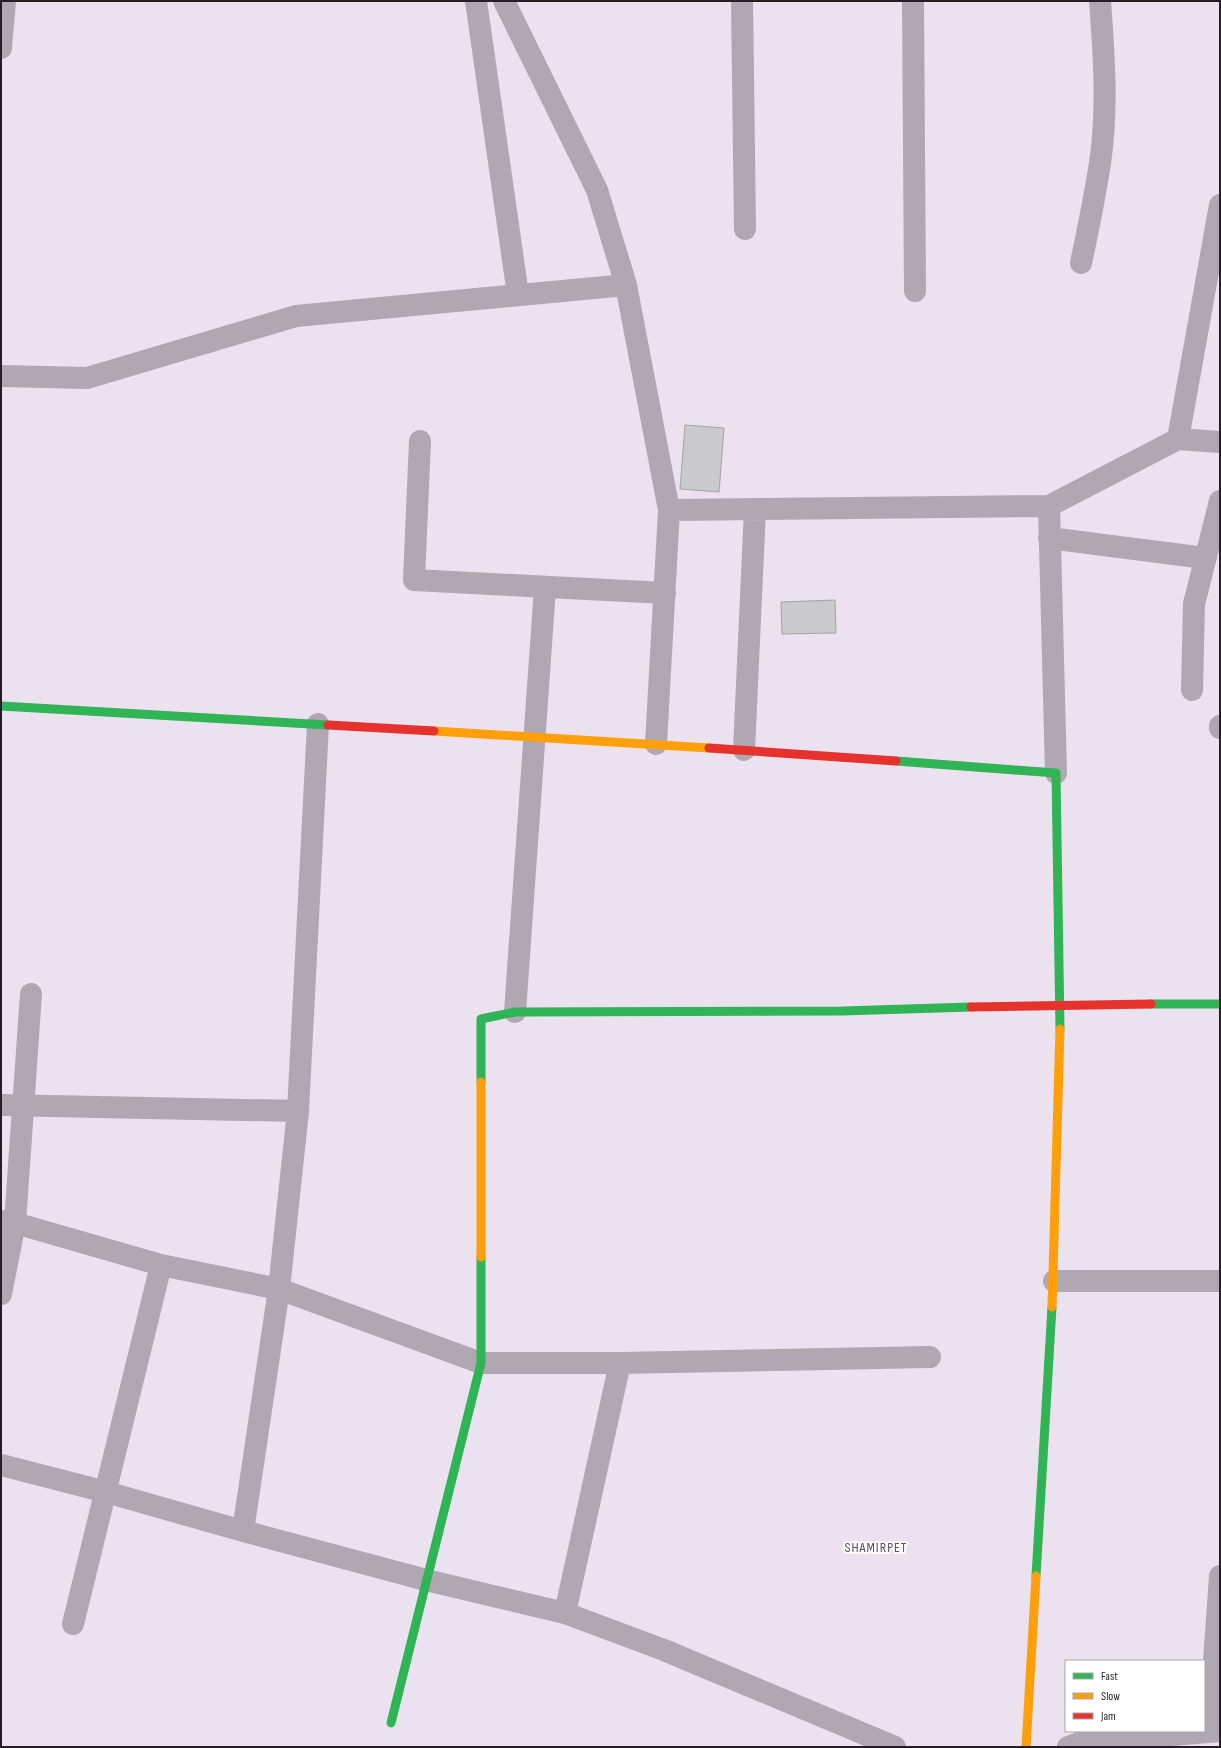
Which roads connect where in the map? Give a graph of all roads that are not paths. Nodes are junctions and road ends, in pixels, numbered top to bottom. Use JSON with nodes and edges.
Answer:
{"nodes":[{"id":1,"x":5,"y":1,"type":"edge"},
{"id":2,"x":476,"y":1,"type":"edge"},
{"id":3,"x":504,"y":1,"type":"edge"},
{"id":4,"x":742,"y":1,"type":"edge"},
{"id":5,"x":913,"y":1,"type":"edge"},
{"id":6,"x":1100,"y":1,"type":"edge"},
{"id":7,"x":1,"y":48,"type":"edge"},
{"id":8,"x":1220,"y":205,"type":"edge"},
{"id":9,"x":746,"y":229,"type":"dead end"},
{"id":10,"x":1081,"y":263,"type":"dead end"},
{"id":11,"x":626,"y":284,"type":"junction"},
{"id":12,"x":915,"y":291,"type":"dead end"},
{"id":13,"x":518,"y":295,"type":"junction"},
{"id":14,"x":1,"y":376,"type":"edge"},
{"id":15,"x":1178,"y":439,"type":"junction"},
{"id":16,"x":420,"y":441,"type":"dead end"},
{"id":17,"x":1220,"y":442,"type":"edge"},
{"id":18,"x":1220,"y":501,"type":"edge"},
{"id":19,"x":1049,"y":506,"type":"junction"},
{"id":20,"x":755,"y":509,"type":"junction"},
{"id":21,"x":669,"y":510,"type":"junction"},
{"id":22,"x":1049,"y":538,"type":"junction"},
{"id":23,"x":1205,"y":558,"type":"junction"},
{"id":24,"x":544,"y":588,"type":"junction"},
{"id":25,"x":664,"y":593,"type":"junction"},
{"id":26,"x":1192,"y":690,"type":"dead end"},
{"id":27,"x":1,"y":706,"type":"edge"},
{"id":28,"x":318,"y":724,"type":"junction"},
{"id":29,"x":533,"y":737,"type":"junction"},
{"id":30,"x":656,"y":744,"type":"junction"},
{"id":31,"x":744,"y":750,"type":"junction"},
{"id":32,"x":1056,"y":773,"type":"junction"},
{"id":33,"x":31,"y":994,"type":"dead end"},
{"id":34,"x":1061,"y":1004,"type":"junction"},
{"id":35,"x":1220,"y":1004,"type":"edge"},
{"id":36,"x":515,"y":1012,"type":"junction"},
{"id":37,"x":1,"y":1106,"type":"edge"},
{"id":38,"x":24,"y":1106,"type":"junction"},
{"id":39,"x":298,"y":1111,"type":"junction"},
{"id":40,"x":8,"y":1222,"type":"edge"},
{"id":41,"x":161,"y":1265,"type":"junction"},
{"id":42,"x":1054,"y":1281,"type":"junction"},
{"id":43,"x":1220,"y":1281,"type":"edge"},
{"id":44,"x":279,"y":1289,"type":"junction"},
{"id":45,"x":1,"y":1294,"type":"edge"},
{"id":46,"x":930,"y":1357,"type":"dead end"},
{"id":47,"x":481,"y":1363,"type":"junction"},
{"id":48,"x":620,"y":1363,"type":"junction"},
{"id":49,"x":1,"y":1465,"type":"edge"},
{"id":50,"x":106,"y":1492,"type":"junction"},
{"id":51,"x":243,"y":1531,"type":"junction"},
{"id":52,"x":1220,"y":1576,"type":"edge"},
{"id":53,"x":426,"y":1580,"type":"junction"},
{"id":54,"x":565,"y":1613,"type":"junction"},
{"id":55,"x":73,"y":1624,"type":"dead end"},
{"id":56,"x":391,"y":1723,"type":"dead end"},
{"id":57,"x":1214,"y":1732,"type":"edge"},
{"id":58,"x":896,"y":1747,"type":"edge"},
{"id":59,"x":1026,"y":1747,"type":"edge"},
{"id":60,"x":1068,"y":1747,"type":"edge"}],
"edges":[{"from":1,"to":7,"type":"street"},
{"from":2,"to":13,"type":"street"},
{"from":3,"to":11,"type":"street"},
{"from":4,"to":9,"type":"street"},
{"from":5,"to":12,"type":"street"},
{"from":6,"to":10,"type":"street"},
{"from":8,"to":15,"type":"street"},
{"from":11,"to":13,"type":"street"},
{"from":11,"to":21,"type":"street"},
{"from":13,"to":14,"type":"street"},
{"from":15,"to":17,"type":"street"},
{"from":15,"to":19,"type":"street"},
{"from":16,"to":24,"type":"street"},
{"from":18,"to":23,"type":"street"},
{"from":19,"to":20,"type":"street"},
{"from":19,"to":22,"type":"street"},
{"from":20,"to":21,"type":"street"},
{"from":20,"to":31,"type":"street"},
{"from":21,"to":25,"type":"street"},
{"from":22,"to":23,"type":"street"},
{"from":22,"to":32,"type":"street"},
{"from":23,"to":26,"type":"street"},
{"from":24,"to":25,"type":"street"},
{"from":24,"to":29,"type":"street"},
{"from":25,"to":30,"type":"street"},
{"from":27,"to":28,"type":"street"},
{"from":28,"to":29,"type":"street"},
{"from":28,"to":39,"type":"street"},
{"from":29,"to":30,"type":"street"},
{"from":29,"to":36,"type":"street"},
{"from":30,"to":31,"type":"street"},
{"from":31,"to":32,"type":"street"},
{"from":32,"to":34,"type":"street"},
{"from":33,"to":38,"type":"street"},
{"from":34,"to":35,"type":"street"},
{"from":34,"to":36,"type":"street"},
{"from":34,"to":42,"type":"street"},
{"from":36,"to":47,"type":"street"},
{"from":37,"to":38,"type":"street"},
{"from":38,"to":39,"type":"street"},
{"from":38,"to":40,"type":"street"},
{"from":39,"to":44,"type":"street"},
{"from":40,"to":41,"type":"street"},
{"from":40,"to":45,"type":"street"},
{"from":41,"to":44,"type":"street"},
{"from":41,"to":50,"type":"street"},
{"from":42,"to":43,"type":"street"},
{"from":42,"to":59,"type":"street"},
{"from":44,"to":47,"type":"street"},
{"from":44,"to":51,"type":"street"},
{"from":46,"to":48,"type":"street"},
{"from":47,"to":48,"type":"street"},
{"from":47,"to":53,"type":"street"},
{"from":48,"to":54,"type":"street"},
{"from":49,"to":50,"type":"street"},
{"from":50,"to":51,"type":"street"},
{"from":50,"to":55,"type":"street"},
{"from":51,"to":53,"type":"street"},
{"from":52,"to":57,"type":"street"},
{"from":53,"to":54,"type":"street"},
{"from":53,"to":56,"type":"street"},
{"from":54,"to":58,"type":"street"},
{"from":57,"to":60,"type":"street"}]}
